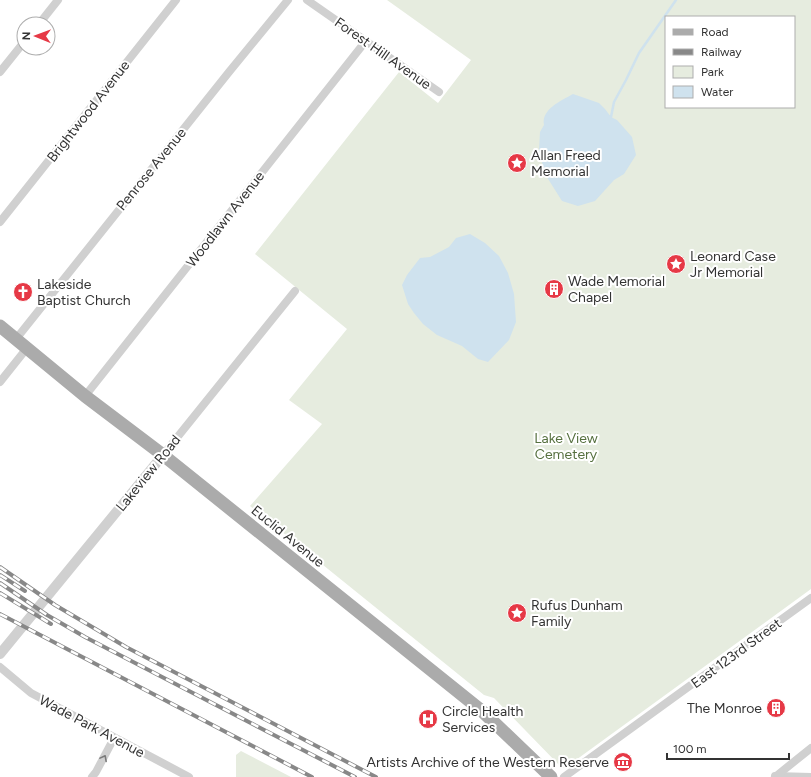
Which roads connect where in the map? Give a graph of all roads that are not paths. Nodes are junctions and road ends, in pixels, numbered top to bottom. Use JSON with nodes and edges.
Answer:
{"nodes":[{"id":1,"x":58,"y":0,"type":"edge"},
{"id":2,"x":176,"y":0,"type":"edge"},
{"id":3,"x":288,"y":0,"type":"edge"},
{"id":4,"x":307,"y":0,"type":"edge"},
{"id":5,"x":45,"y":16,"type":"edge"},
{"id":6,"x":365,"y":42,"type":"junction"},
{"id":7,"x":16,"y":52,"type":"edge"},
{"id":8,"x":0,"y":72,"type":"edge"},
{"id":9,"x":439,"y":92,"type":"dead end"},
{"id":10,"x":0,"y":222,"type":"edge"},
{"id":11,"x":295,"y":291,"type":"dead end"},
{"id":12,"x":0,"y":326,"type":"edge"},
{"id":13,"x":16,"y":339,"type":"junction"},
{"id":14,"x":27,"y":348,"type":"junction"},
{"id":15,"x":0,"y":382,"type":"edge"},
{"id":16,"x":85,"y":396,"type":"junction"},
{"id":17,"x":163,"y":456,"type":"junction"},
{"id":18,"x":811,"y":598,"type":"edge"},
{"id":19,"x":0,"y":654,"type":"edge"},
{"id":20,"x":0,"y":667,"type":"edge"},
{"id":21,"x":114,"y":738,"type":"junction"},
{"id":22,"x":811,"y":748,"type":"edge"},
{"id":23,"x":92,"y":777,"type":"edge"},
{"id":24,"x":189,"y":777,"type":"edge"},
{"id":25,"x":551,"y":777,"type":"edge"},
{"id":26,"x":564,"y":777,"type":"edge"},
{"id":27,"x":775,"y":777,"type":"edge"},
{"id":28,"x":811,"y":777,"type":"edge"}],
"edges":[{"from":1,"to":5,"type":"street"},
{"from":2,"to":10,"type":"street","name":"Brightwood Avenue"},
{"from":3,"to":13,"type":"street","name":"Penrose Avenue"},
{"from":4,"to":6,"type":"street","name":"Forest Hill Avenue"},
{"from":6,"to":9,"type":"street","name":"Forest Hill Avenue"},
{"from":6,"to":16,"type":"street","name":"Woodlawn Avenue"},
{"from":7,"to":8,"type":"street"},
{"from":11,"to":17,"type":"street","name":"Lakeview Road"},
{"from":12,"to":13,"type":"main road","name":"Euclid Avenue"},
{"from":13,"to":14,"type":"main road","name":"Euclid Avenue"},
{"from":14,"to":15,"type":"street"},
{"from":14,"to":16,"type":"main road","name":"Euclid Avenue"},
{"from":16,"to":17,"type":"main road","name":"Euclid Avenue"},
{"from":17,"to":19,"type":"street","name":"Lakeview Road"},
{"from":17,"to":25,"type":"main road","name":"Euclid Avenue"},
{"from":18,"to":26,"type":"street","name":"East 123rd Street"},
{"from":20,"to":21,"type":"street","name":"Wade Park Avenue"},
{"from":23,"to":21,"type":"street","one_way":true},
{"from":21,"to":24,"type":"street","name":"Wade Park Avenue"},
{"from":22,"to":27,"type":"street"},
{"from":27,"to":28,"type":"street"}]}
